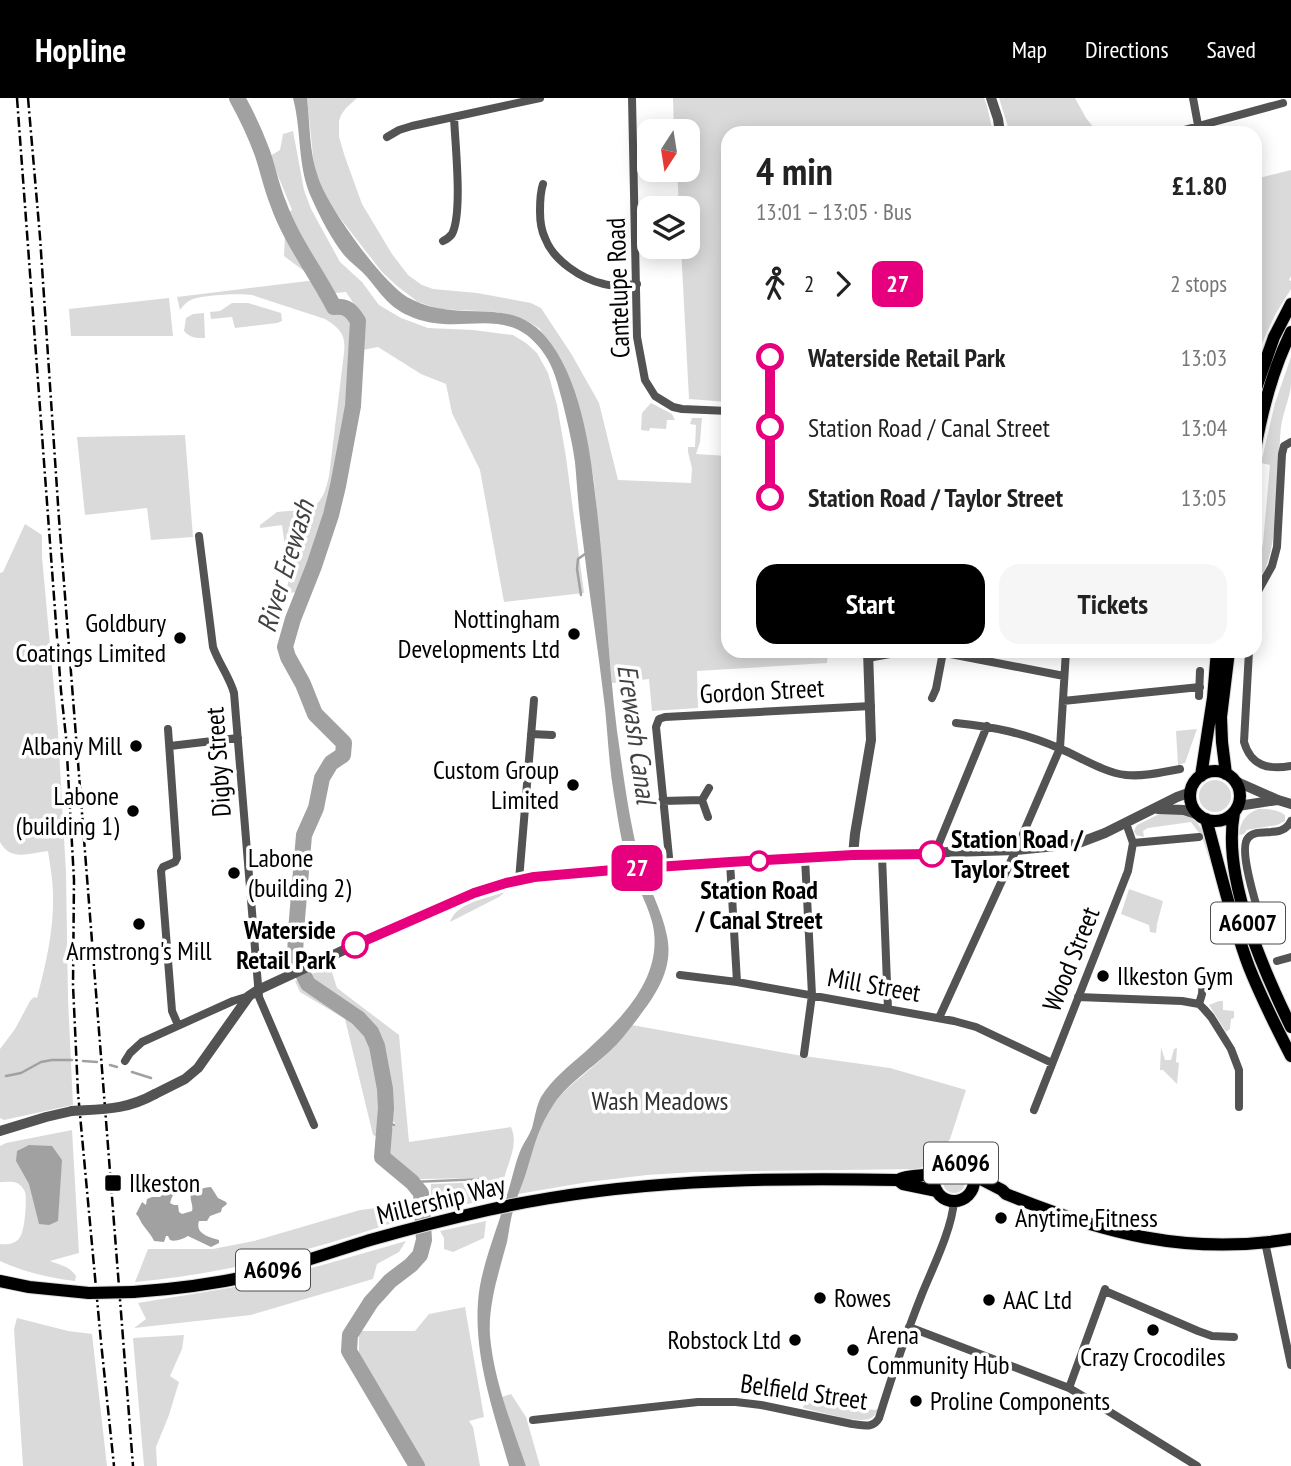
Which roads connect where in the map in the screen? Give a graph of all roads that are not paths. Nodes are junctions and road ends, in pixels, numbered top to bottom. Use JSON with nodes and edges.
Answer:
{"nodes":[{"id":1,"x":540,"y":98,"type":"edge"},
{"id":2,"x":632,"y":98,"type":"edge"},
{"id":3,"x":991,"y":98,"type":"edge"},
{"id":4,"x":1193,"y":98,"type":"edge"},
{"id":5,"x":1270,"y":102,"type":"edge"},
{"id":6,"x":1283,"y":103,"type":"dead end"},
{"id":7,"x":454,"y":117,"type":"junction"},
{"id":8,"x":1198,"y":125,"type":"junction"},
{"id":9,"x":999,"y":126,"type":"edge"},
{"id":10,"x":1195,"y":126,"type":"edge"},
{"id":11,"x":387,"y":137,"type":"dead end"},
{"id":12,"x":543,"y":184,"type":"dead end"},
{"id":13,"x":443,"y":242,"type":"dead end"},
{"id":14,"x":637,"y":284,"type":"junction"},
{"id":15,"x":1291,"y":304,"type":"edge"},
{"id":16,"x":1291,"y":332,"type":"edge"},
{"id":17,"x":1262,"y":371,"type":"edge"},
{"id":18,"x":721,"y":411,"type":"edge"},
{"id":19,"x":1262,"y":416,"type":"edge"},
{"id":20,"x":1291,"y":442,"type":"edge"},
{"id":21,"x":199,"y":536,"type":"dead end"},
{"id":22,"x":1262,"y":584,"type":"edge"},
{"id":23,"x":868,"y":658,"type":"edge"},
{"id":24,"x":939,"y":658,"type":"edge"},
{"id":25,"x":970,"y":658,"type":"edge"},
{"id":26,"x":1065,"y":658,"type":"edge"},
{"id":27,"x":1216,"y":658,"type":"edge"},
{"id":28,"x":1228,"y":658,"type":"edge"},
{"id":29,"x":1249,"y":658,"type":"edge"},
{"id":30,"x":1200,"y":671,"type":"dead end"},
{"id":31,"x":1064,"y":676,"type":"junction"},
{"id":32,"x":932,"y":698,"type":"dead end"},
{"id":33,"x":534,"y":700,"type":"dead end"},
{"id":34,"x":1063,"y":701,"type":"junction"},
{"id":35,"x":871,"y":706,"type":"junction"},
{"id":36,"x":956,"y":723,"type":"dead end"},
{"id":37,"x":987,"y":726,"type":"junction"},
{"id":38,"x":168,"y":729,"type":"dead end"},
{"id":39,"x":531,"y":734,"type":"junction"},
{"id":40,"x":552,"y":735,"type":"dead end"},
{"id":41,"x":238,"y":738,"type":"junction"},
{"id":42,"x":170,"y":746,"type":"junction"},
{"id":43,"x":1060,"y":748,"type":"junction"},
{"id":44,"x":1291,"y":766,"type":"edge"},
{"id":45,"x":1180,"y":769,"type":"dead end"},
{"id":46,"x":1150,"y":773,"type":"junction"},
{"id":47,"x":1201,"y":776,"type":"junction"},
{"id":48,"x":1231,"y":778,"type":"junction"},
{"id":49,"x":1151,"y":784,"type":"dead end"},
{"id":50,"x":709,"y":788,"type":"dead end"},
{"id":51,"x":1191,"y":792,"type":"junction"},
{"id":52,"x":702,"y":800,"type":"junction"},
{"id":53,"x":1278,"y":800,"type":"junction"},
{"id":54,"x":662,"y":801,"type":"junction"},
{"id":55,"x":1291,"y":804,"type":"edge"},
{"id":56,"x":1156,"y":809,"type":"junction"},
{"id":57,"x":1236,"y":810,"type":"junction"},
{"id":58,"x":708,"y":817,"type":"dead end"},
{"id":59,"x":1202,"y":817,"type":"junction"},
{"id":60,"x":1291,"y":821,"type":"edge"},
{"id":61,"x":1126,"y":823,"type":"junction"},
{"id":62,"x":1199,"y":837,"type":"dead end"},
{"id":63,"x":1133,"y":843,"type":"junction"},
{"id":64,"x":1016,"y":850,"type":"junction"},
{"id":65,"x":935,"y":853,"type":"junction"},
{"id":66,"x":853,"y":855,"type":"junction"},
{"id":67,"x":881,"y":856,"type":"junction"},
{"id":68,"x":805,"y":858,"type":"junction"},
{"id":69,"x":730,"y":862,"type":"junction"},
{"id":70,"x":670,"y":867,"type":"junction"},
{"id":71,"x":519,"y":880,"type":"junction"},
{"id":72,"x":1260,"y":918,"type":"dead end"},
{"id":73,"x":1291,"y":957,"type":"edge"},
{"id":74,"x":1277,"y":961,"type":"dead end"},
{"id":75,"x":680,"y":975,"type":"dead end"},
{"id":76,"x":1203,"y":975,"type":"dead end"},
{"id":77,"x":737,"y":982,"type":"junction"},
{"id":78,"x":254,"y":993,"type":"junction"},
{"id":79,"x":812,"y":995,"type":"junction"},
{"id":80,"x":1078,"y":997,"type":"junction"},
{"id":81,"x":1199,"y":1004,"type":"junction"},
{"id":82,"x":888,"y":1009,"type":"junction"},
{"id":83,"x":939,"y":1018,"type":"junction"},
{"id":84,"x":178,"y":1025,"type":"junction"},
{"id":85,"x":1291,"y":1027,"type":"edge"},
{"id":86,"x":804,"y":1054,"type":"dead end"},
{"id":87,"x":1291,"y":1056,"type":"edge"},
{"id":88,"x":125,"y":1061,"type":"dead end"},
{"id":89,"x":1052,"y":1063,"type":"junction"},
{"id":90,"x":1239,"y":1107,"type":"dead end"},
{"id":91,"x":1034,"y":1110,"type":"dead end"},
{"id":92,"x":314,"y":1125,"type":"dead end"},
{"id":93,"x":0,"y":1131,"type":"edge"},
{"id":94,"x":936,"y":1173,"type":"junction"},
{"id":95,"x":973,"y":1175,"type":"junction"},
{"id":96,"x":898,"y":1180,"type":"junction"},
{"id":97,"x":937,"y":1191,"type":"junction"},
{"id":98,"x":971,"y":1192,"type":"junction"},
{"id":99,"x":1006,"y":1194,"type":"junction"},
{"id":100,"x":954,"y":1201,"type":"junction"},
{"id":101,"x":1291,"y":1239,"type":"edge"},
{"id":102,"x":1265,"y":1242,"type":"junction"},
{"id":103,"x":0,"y":1281,"type":"edge"},
{"id":104,"x":909,"y":1327,"type":"junction"},
{"id":105,"x":1234,"y":1338,"type":"dead end"},
{"id":106,"x":1291,"y":1365,"type":"edge"},
{"id":107,"x":1069,"y":1388,"type":"junction"},
{"id":108,"x":533,"y":1420,"type":"dead end"},
{"id":109,"x":1197,"y":1466,"type":"edge"}],
"edges":[{"from":1,"to":7,"type":"street"},
{"from":2,"to":14,"type":"street","name":"Cantelupe Road"},
{"from":3,"to":9,"type":"street"},
{"from":4,"to":8,"type":"street"},
{"from":5,"to":6,"type":"street"},
{"from":5,"to":8,"type":"street"},
{"from":7,"to":11,"type":"street"},
{"from":7,"to":13,"type":"street"},
{"from":8,"to":10,"type":"street"},
{"from":12,"to":14,"type":"street"},
{"from":14,"to":18,"type":"street","name":"Cantelupe Road"},
{"from":15,"to":17,"type":"main road"},
{"from":16,"to":19,"type":"main road"},
{"from":20,"to":22,"type":"street"},
{"from":21,"to":41,"type":"street","name":"Digby Street"},
{"from":23,"to":35,"type":"street"},
{"from":24,"to":32,"type":"street"},
{"from":25,"to":31,"type":"street"},
{"from":26,"to":31,"type":"street"},
{"from":27,"to":47,"type":"main road"},
{"from":28,"to":48,"type":"main road"},
{"from":29,"to":44,"type":"street"},
{"from":30,"to":34,"type":"street"},
{"from":31,"to":34,"type":"street"},
{"from":33,"to":39,"type":"street"},
{"from":34,"to":43,"type":"street"},
{"from":35,"to":54,"type":"street","name":"Gordon Street"},
{"from":35,"to":66,"type":"street"},
{"from":36,"to":37,"type":"street"},
{"from":37,"to":43,"type":"street"},
{"from":37,"to":65,"type":"street"},
{"from":38,"to":42,"type":"street"},
{"from":39,"to":40,"type":"street"},
{"from":39,"to":71,"type":"street"},
{"from":41,"to":42,"type":"street"},
{"from":41,"to":78,"type":"street","name":"Digby Street"},
{"from":42,"to":84,"type":"street"},
{"from":43,"to":46,"type":"street"},
{"from":43,"to":64,"type":"street"},
{"from":45,"to":46,"type":"street"},
{"from":46,"to":49,"type":"street"},
{"from":47,"to":48,"type":"main road"},
{"from":47,"to":51,"type":"main road"},
{"from":48,"to":53,"type":"street"},
{"from":48,"to":57,"type":"main road"},
{"from":50,"to":52,"type":"street"},
{"from":51,"to":56,"type":"street"},
{"from":51,"to":59,"type":"main road"},
{"from":52,"to":54,"type":"street"},
{"from":52,"to":58,"type":"street"},
{"from":53,"to":55,"type":"street"},
{"from":53,"to":57,"type":"street"},
{"from":54,"to":70,"type":"street"},
{"from":56,"to":59,"type":"street"},
{"from":56,"to":61,"type":"street"},
{"from":57,"to":59,"type":"main road"},
{"from":57,"to":85,"type":"main road","number":"A6007"},
{"from":59,"to":87,"type":"main road","number":"A6007"},
{"from":60,"to":72,"type":"street"},
{"from":61,"to":63,"type":"street"},
{"from":61,"to":64,"type":"street"},
{"from":62,"to":63,"type":"street"},
{"from":63,"to":80,"type":"street","name":"Wood Street"},
{"from":64,"to":65,"type":"street"},
{"from":64,"to":83,"type":"street"},
{"from":65,"to":67,"type":"street"},
{"from":66,"to":67,"type":"street"},
{"from":66,"to":68,"type":"street"},
{"from":67,"to":82,"type":"street"},
{"from":68,"to":69,"type":"street"},
{"from":68,"to":79,"type":"street"},
{"from":69,"to":70,"type":"street"},
{"from":69,"to":77,"type":"street"},
{"from":70,"to":71,"type":"street"},
{"from":71,"to":78,"type":"street"},
{"from":73,"to":74,"type":"street"},
{"from":75,"to":77,"type":"street","name":"Mill Street"},
{"from":76,"to":81,"type":"street"},
{"from":77,"to":79,"type":"street","name":"Mill Street"},
{"from":78,"to":84,"type":"street"},
{"from":78,"to":92,"type":"street","name":"Digby Street"},
{"from":78,"to":93,"type":"street","bridge":true},
{"from":79,"to":82,"type":"street","name":"Mill Street"},
{"from":79,"to":86,"type":"street"},
{"from":80,"to":81,"type":"street"},
{"from":80,"to":89,"type":"street","name":"Wood Street"},
{"from":81,"to":90,"type":"street"},
{"from":82,"to":83,"type":"street","name":"Mill Street"},
{"from":83,"to":89,"type":"street","name":"Mill Street"},
{"from":84,"to":88,"type":"street"},
{"from":89,"to":91,"type":"street","name":"Wood Street"},
{"from":94,"to":95,"type":"main road","number":"A6096"},
{"from":94,"to":96,"type":"main road","name":"Millership Way","number":"A6096"},
{"from":94,"to":97,"type":"main road","number":"A6096"},
{"from":95,"to":98,"type":"main road","number":"A6096"},
{"from":95,"to":99,"type":"main road","number":"A6096"},
{"from":96,"to":97,"type":"main road","name":"Millership Way","number":"A6096"},
{"from":96,"to":103,"type":"main road","name":"Millership Way","number":"A6096","bridge":true},
{"from":97,"to":100,"type":"main road","number":"A6096"},
{"from":98,"to":99,"type":"main road","number":"A6096"},
{"from":98,"to":100,"type":"main road","number":"A6096"},
{"from":99,"to":102,"type":"main road","number":"A6096"},
{"from":100,"to":104,"type":"street","name":"Belfield Street"},
{"from":101,"to":102,"type":"main road","number":"A6096"},
{"from":102,"to":106,"type":"street"},
{"from":104,"to":107,"type":"street"},
{"from":104,"to":108,"type":"street","name":"Belfield Street"},
{"from":105,"to":107,"type":"street"},
{"from":107,"to":109,"type":"street"}]}
